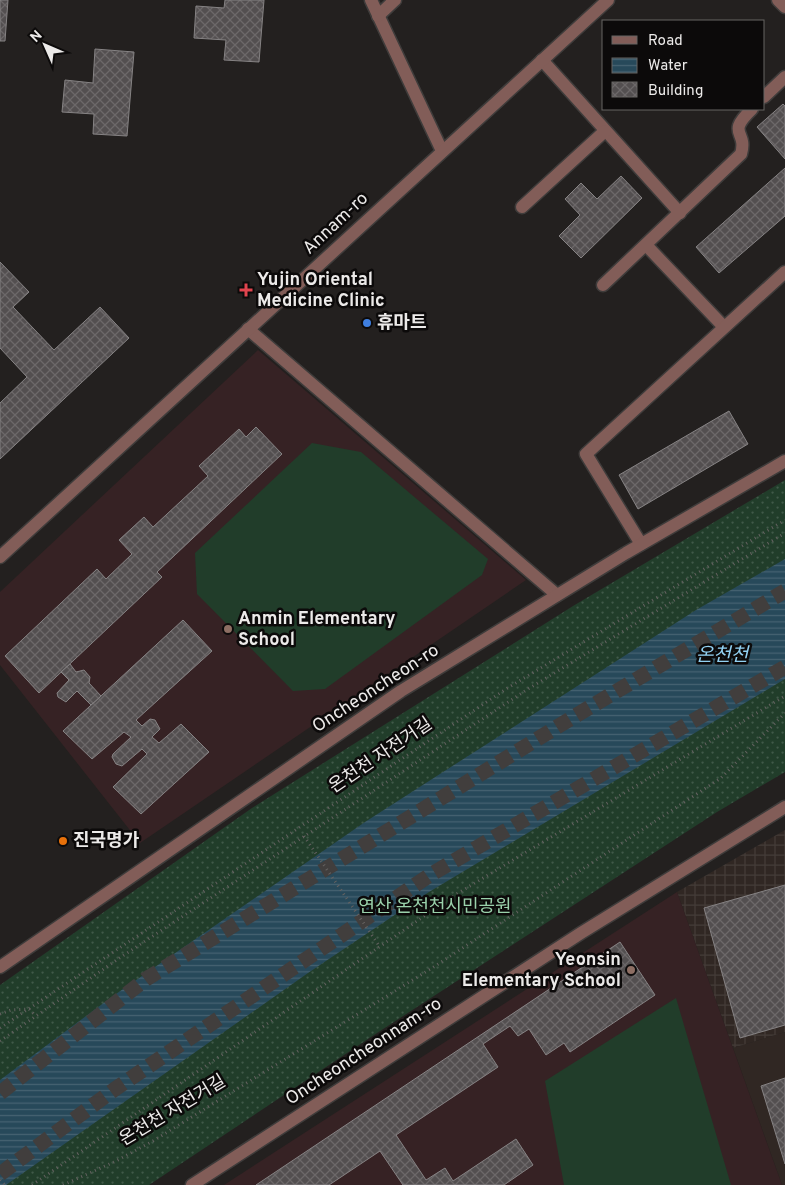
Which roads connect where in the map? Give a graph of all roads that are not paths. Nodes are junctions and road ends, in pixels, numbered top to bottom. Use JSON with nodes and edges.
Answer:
{"nodes":[{"id":1,"x":370,"y":0,"type":"edge"},
{"id":2,"x":395,"y":0,"type":"edge"},
{"id":3,"x":608,"y":0,"type":"edge"},
{"id":4,"x":778,"y":0,"type":"edge"},
{"id":5,"x":785,"y":7,"type":"edge"},
{"id":6,"x":378,"y":16,"type":"junction"},
{"id":7,"x":542,"y":60,"type":"junction"},
{"id":8,"x":785,"y":77,"type":"edge"},
{"id":9,"x":765,"y":96,"type":"edge"},
{"id":10,"x":751,"y":110,"type":"edge"},
{"id":11,"x":605,"y":130,"type":"junction"},
{"id":12,"x":442,"y":151,"type":"junction"},
{"id":13,"x":522,"y":207,"type":"dead end"},
{"id":14,"x":680,"y":213,"type":"junction"},
{"id":15,"x":646,"y":245,"type":"junction"},
{"id":16,"x":785,"y":272,"type":"edge"},
{"id":17,"x":603,"y":285,"type":"dead end"},
{"id":18,"x":724,"y":328,"type":"junction"},
{"id":19,"x":248,"y":329,"type":"junction"},
{"id":20,"x":785,"y":460,"type":"edge"},
{"id":21,"x":641,"y":544,"type":"junction"},
{"id":22,"x":0,"y":557,"type":"edge"},
{"id":23,"x":557,"y":595,"type":"junction"},
{"id":24,"x":785,"y":807,"type":"edge"},
{"id":25,"x":0,"y":967,"type":"edge"},
{"id":26,"x":198,"y":1183,"type":"edge"}],
"edges":[{"from":1,"to":6,"type":"street"},
{"from":2,"to":6,"type":"street"},
{"from":3,"to":7,"type":"street","name":"Annam-ro"},
{"from":4,"to":5,"type":"street"},
{"from":6,"to":12,"type":"street"},
{"from":7,"to":11,"type":"street"},
{"from":7,"to":12,"type":"street","name":"Annam-ro"},
{"from":8,"to":9,"type":"street"},
{"from":10,"to":14,"type":"street"},
{"from":11,"to":13,"type":"street"},
{"from":11,"to":14,"type":"street"},
{"from":12,"to":19,"type":"street","name":"Annam-ro"},
{"from":14,"to":15,"type":"street"},
{"from":15,"to":17,"type":"street"},
{"from":15,"to":18,"type":"street"},
{"from":16,"to":18,"type":"street"},
{"from":18,"to":21,"type":"street"},
{"from":19,"to":22,"type":"street","name":"Annam-ro"},
{"from":19,"to":23,"type":"street"},
{"from":20,"to":21,"type":"street","name":"Oncheoncheon-ro"},
{"from":21,"to":23,"type":"street","name":"Oncheoncheon-ro"},
{"from":23,"to":25,"type":"street","name":"Oncheoncheon-ro"},
{"from":24,"to":26,"type":"street","name":"Oncheoncheonnam-ro"}]}
